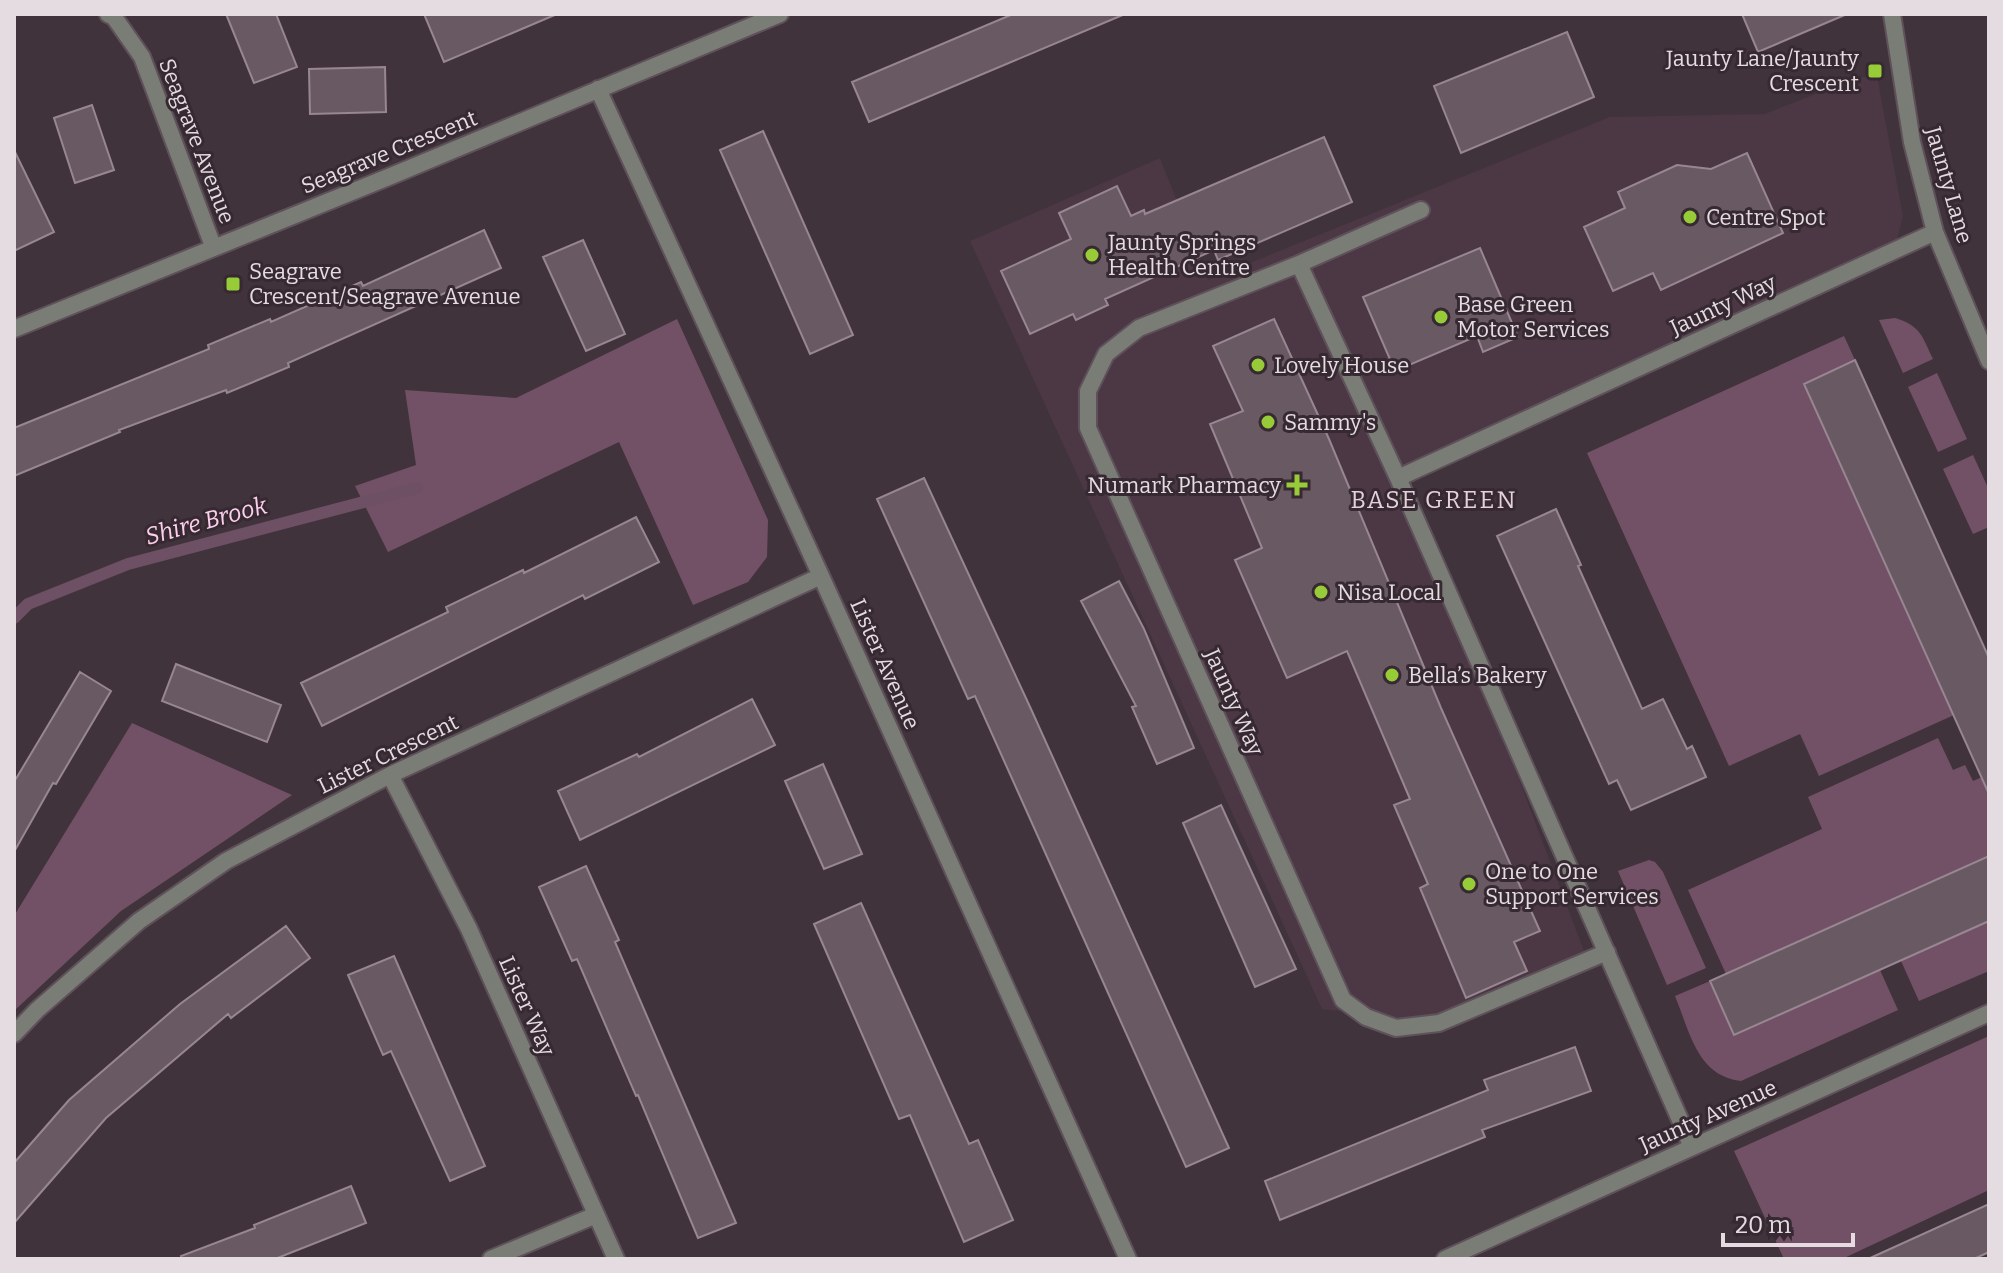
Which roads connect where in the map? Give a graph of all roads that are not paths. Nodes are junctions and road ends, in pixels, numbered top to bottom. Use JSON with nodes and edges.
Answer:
{"nodes":[{"id":1,"x":108,"y":14,"type":"edge"},
{"id":2,"x":780,"y":14,"type":"edge"},
{"id":3,"x":1892,"y":14,"type":"edge"},
{"id":4,"x":598,"y":89,"type":"junction"},
{"id":5,"x":1421,"y":210,"type":"dead end"},
{"id":6,"x":1935,"y":232,"type":"junction"},
{"id":7,"x":213,"y":246,"type":"junction"},
{"id":8,"x":1299,"y":264,"type":"junction"},
{"id":9,"x":14,"y":329,"type":"edge"},
{"id":10,"x":1989,"y":361,"type":"edge"},
{"id":11,"x":1398,"y":478,"type":"junction"},
{"id":12,"x":821,"y":576,"type":"junction"},
{"id":13,"x":390,"y":775,"type":"junction"},
{"id":14,"x":1607,"y":952,"type":"junction"},
{"id":15,"x":1989,"y":1013,"type":"edge"},
{"id":16,"x":14,"y":1034,"type":"edge"},
{"id":17,"x":1692,"y":1147,"type":"junction"},
{"id":18,"x":596,"y":1215,"type":"junction"},
{"id":19,"x":491,"y":1259,"type":"edge"},
{"id":20,"x":616,"y":1259,"type":"edge"},
{"id":21,"x":1128,"y":1259,"type":"edge"},
{"id":22,"x":1445,"y":1259,"type":"edge"}],
"edges":[{"from":1,"to":7,"type":"street","name":"Seagrave Avenue"},
{"from":2,"to":4,"type":"street","name":"Seagrave Crescent"},
{"from":3,"to":6,"type":"street","name":"Jaunty Lane"},
{"from":4,"to":7,"type":"street","name":"Seagrave Crescent"},
{"from":4,"to":12,"type":"street","name":"Lister Avenue"},
{"from":5,"to":8,"type":"street","name":"Jaunty Way"},
{"from":6,"to":10,"type":"street","name":"Jaunty Lane"},
{"from":6,"to":11,"type":"street","name":"Jaunty Way"},
{"from":7,"to":9,"type":"street","name":"Seagrave Crescent"},
{"from":8,"to":11,"type":"street"},
{"from":8,"to":14,"type":"street","name":"Jaunty Way"},
{"from":11,"to":14,"type":"street"},
{"from":12,"to":13,"type":"street","name":"Lister Crescent"},
{"from":12,"to":21,"type":"street","name":"Lister Avenue"},
{"from":13,"to":16,"type":"street","name":"Lister Crescent"},
{"from":13,"to":18,"type":"street","name":"Lister Way"},
{"from":14,"to":17,"type":"street"},
{"from":15,"to":17,"type":"street","name":"Jaunty Avenue"},
{"from":17,"to":22,"type":"street","name":"Jaunty Avenue"},
{"from":18,"to":19,"type":"street"},
{"from":18,"to":20,"type":"street","name":"Lister Way"}]}
